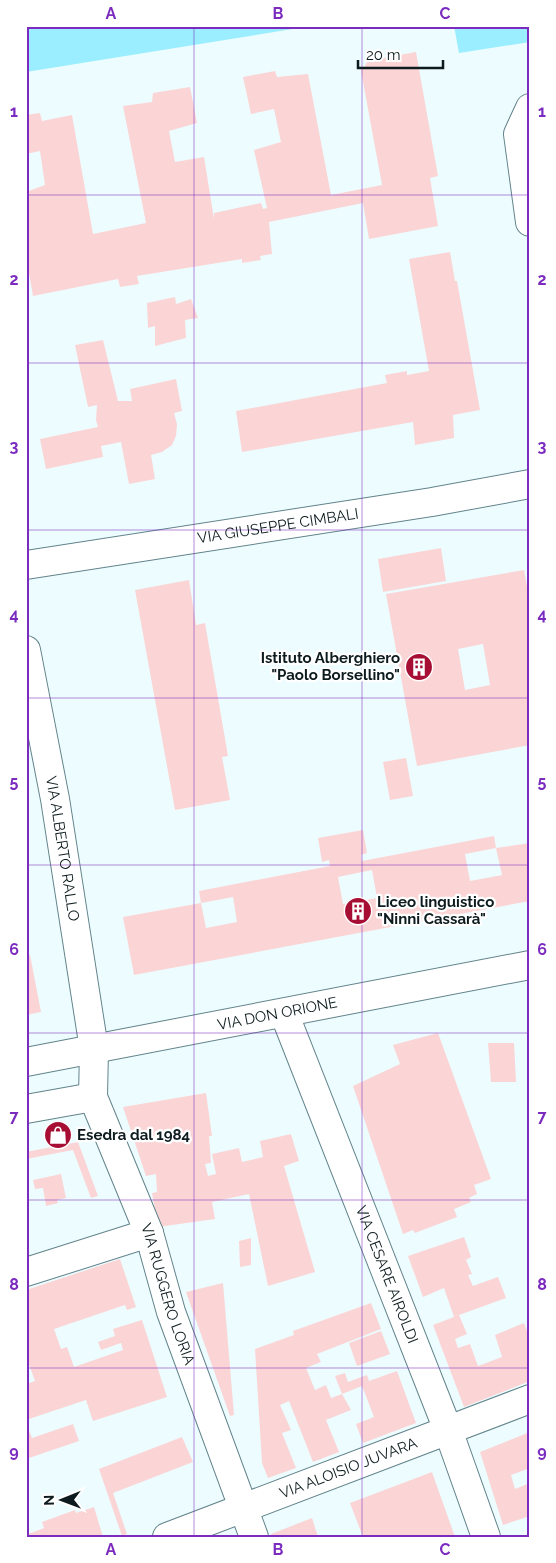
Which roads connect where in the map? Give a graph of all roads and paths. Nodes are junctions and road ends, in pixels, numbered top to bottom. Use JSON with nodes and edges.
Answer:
{"nodes":[{"id":1,"x":530,"y":108,"type":"edge"},
{"id":2,"x":529,"y":210,"type":"edge"},
{"id":3,"x":530,"y":484,"type":"edge"},
{"id":4,"x":26,"y":565,"type":"edge"},
{"id":5,"x":26,"y":650,"type":"edge"},
{"id":6,"x":530,"y":965,"type":"edge"},
{"id":7,"x":284,"y":1013,"type":"junction"},
{"id":8,"x":94,"y":1050,"type":"junction"},
{"id":9,"x":26,"y":1062,"type":"edge"},
{"id":10,"x":94,"y":1097,"type":"junction"},
{"id":11,"x":26,"y":1109,"type":"edge"},
{"id":12,"x":149,"y":1233,"type":"junction"},
{"id":13,"x":26,"y":1272,"type":"edge"},
{"id":14,"x":530,"y":1399,"type":"edge"},
{"id":15,"x":448,"y":1430,"type":"junction"},
{"id":16,"x":244,"y":1508,"type":"junction"},
{"id":17,"x":167,"y":1537,"type":"edge"},
{"id":18,"x":254,"y":1537,"type":"edge"},
{"id":19,"x":486,"y":1537,"type":"edge"}],
"edges":[{"from":1,"to":2,"type":"street"},
{"from":3,"to":4,"type":"street","name":"VIA GIUSEPPE CIMBALI"},
{"from":5,"to":8,"type":"street","name":"VIA ALBERTO RALLO"},
{"from":6,"to":7,"type":"street","name":"VIA DON ORIONE"},
{"from":7,"to":8,"type":"street","name":"VIA DON ORIONE"},
{"from":7,"to":15,"type":"street","name":"VIA CESARE AIROLDI"},
{"from":8,"to":9,"type":"street","name":"VIA DON ORIONE"},
{"from":8,"to":10,"type":"street","name":"VIA RUGGERO LORIA"},
{"from":10,"to":11,"type":"street"},
{"from":10,"to":12,"type":"street","name":"VIA RUGGERO LORIA"},
{"from":12,"to":13,"type":"street"},
{"from":12,"to":16,"type":"street","name":"VIA RUGGERO LORIA"},
{"from":14,"to":15,"type":"street","name":"VIA ALOISIO JUVARA"},
{"from":15,"to":16,"type":"street","name":"VIA ALOISIO JUVARA"},
{"from":15,"to":19,"type":"street","name":"VIA CESARE AIROLDI"},
{"from":16,"to":17,"type":"street","name":"VIA ALOISIO JUVARA"},
{"from":16,"to":18,"type":"street","name":"VIA RUGGERO LORIA"}]}
